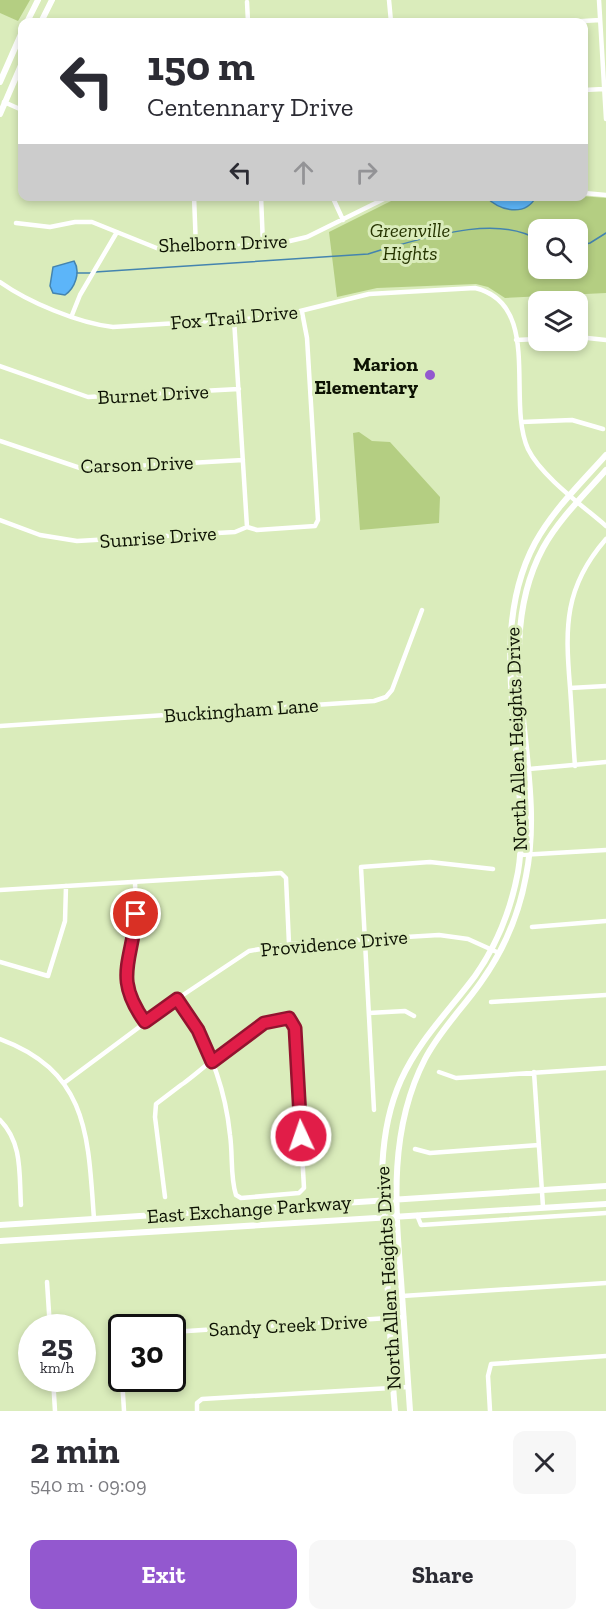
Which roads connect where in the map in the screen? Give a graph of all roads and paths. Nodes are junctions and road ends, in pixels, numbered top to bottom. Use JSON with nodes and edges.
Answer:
{"nodes":[{"id":1,"x":38,"y":0,"type":"edge"},
{"id":2,"x":52,"y":0,"type":"edge"},
{"id":3,"x":389,"y":0,"type":"edge"},
{"id":4,"x":599,"y":0,"type":"edge"},
{"id":5,"x":247,"y":2,"type":"dead end"},
{"id":6,"x":29,"y":18,"type":"edge"},
{"id":7,"x":43,"y":18,"type":"edge"},
{"id":8,"x":248,"y":18,"type":"edge"},
{"id":9,"x":391,"y":18,"type":"edge"},
{"id":10,"x":600,"y":20,"type":"junction"},
{"id":11,"x":588,"y":21,"type":"edge"},
{"id":12,"x":18,"y":42,"type":"edge"},
{"id":13,"x":18,"y":71,"type":"edge"},
{"id":14,"x":0,"y":82,"type":"edge"},
{"id":15,"x":604,"y":89,"type":"junction"},
{"id":16,"x":588,"y":90,"type":"edge"},
{"id":17,"x":2,"y":102,"type":"edge"},
{"id":18,"x":18,"y":108,"type":"edge"},
{"id":19,"x":0,"y":114,"type":"edge"},
{"id":20,"x":606,"y":119,"type":"edge"},
{"id":21,"x":588,"y":193,"type":"edge"},
{"id":22,"x":606,"y":195,"type":"edge"},
{"id":23,"x":194,"y":201,"type":"edge"},
{"id":24,"x":261,"y":201,"type":"edge"},
{"id":25,"x":334,"y":201,"type":"edge"},
{"id":26,"x":380,"y":201,"type":"edge"},
{"id":27,"x":343,"y":220,"type":"junction"},
{"id":28,"x":16,"y":223,"type":"dead end"},
{"id":29,"x":117,"y":232,"type":"junction"},
{"id":30,"x":263,"y":245,"type":"junction"},
{"id":31,"x":196,"y":248,"type":"junction"},
{"id":32,"x":0,"y":282,"type":"edge"},
{"id":33,"x":302,"y":312,"type":"junction"},
{"id":34,"x":72,"y":315,"type":"junction"},
{"id":35,"x":234,"y":319,"type":"junction"},
{"id":36,"x":588,"y":338,"type":"edge"},
{"id":37,"x":528,"y":339,"type":"edge"},
{"id":38,"x":516,"y":340,"type":"junction"},
{"id":39,"x":606,"y":340,"type":"edge"},
{"id":40,"x":0,"y":366,"type":"edge"},
{"id":41,"x":239,"y":389,"type":"junction"},
{"id":42,"x":522,"y":422,"type":"junction"},
{"id":43,"x":603,"y":429,"type":"dead end"},
{"id":44,"x":0,"y":441,"type":"edge"},
{"id":45,"x":606,"y":456,"type":"edge"},
{"id":46,"x":243,"y":460,"type":"junction"},
{"id":47,"x":606,"y":470,"type":"edge"},
{"id":48,"x":571,"y":495,"type":"junction"},
{"id":49,"x":578,"y":502,"type":"junction"},
{"id":50,"x":0,"y":520,"type":"edge"},
{"id":51,"x":606,"y":526,"type":"edge"},
{"id":52,"x":247,"y":527,"type":"junction"},
{"id":53,"x":606,"y":539,"type":"edge"},
{"id":54,"x":423,"y":610,"type":"dead end"},
{"id":55,"x":606,"y":686,"type":"edge"},
{"id":56,"x":570,"y":688,"type":"junction"},
{"id":57,"x":0,"y":726,"type":"edge"},
{"id":58,"x":606,"y":762,"type":"edge"},
{"id":59,"x":575,"y":766,"type":"junction"},
{"id":60,"x":528,"y":769,"type":"junction"},
{"id":61,"x":518,"y":770,"type":"junction"},
{"id":62,"x":606,"y":850,"type":"edge"},
{"id":63,"x":520,"y":855,"type":"junction"},
{"id":64,"x":530,"y":855,"type":"junction"},
{"id":65,"x":493,"y":869,"type":"dead end"},
{"id":66,"x":135,"y":882,"type":"junction"},
{"id":67,"x":66,"y":886,"type":"junction"},
{"id":68,"x":0,"y":890,"type":"edge"},
{"id":69,"x":606,"y":921,"type":"edge"},
{"id":70,"x":532,"y":927,"type":"dead end"},
{"id":71,"x":365,"y":939,"type":"junction"},
{"id":72,"x":289,"y":944,"type":"junction"},
{"id":73,"x":492,"y":948,"type":"junction"},
{"id":74,"x":500,"y":953,"type":"junction"},
{"id":75,"x":0,"y":962,"type":"edge"},
{"id":76,"x":606,"y":995,"type":"edge"},
{"id":77,"x":177,"y":999,"type":"junction"},
{"id":78,"x":491,"y":1002,"type":"dead end"},
{"id":79,"x":369,"y":1013,"type":"junction"},
{"id":80,"x":414,"y":1016,"type":"dead end"},
{"id":81,"x":145,"y":1022,"type":"junction"},
{"id":82,"x":0,"y":1039,"type":"edge"},
{"id":83,"x":212,"y":1062,"type":"junction"},
{"id":84,"x":606,"y":1068,"type":"edge"},
{"id":85,"x":439,"y":1072,"type":"dead end"},
{"id":86,"x":534,"y":1072,"type":"junction"},
{"id":87,"x":64,"y":1083,"type":"junction"},
{"id":88,"x":374,"y":1110,"type":"dead end"},
{"id":89,"x":0,"y":1120,"type":"edge"},
{"id":90,"x":539,"y":1144,"type":"junction"},
{"id":91,"x":415,"y":1149,"type":"dead end"},
{"id":92,"x":606,"y":1186,"type":"edge"},
{"id":93,"x":542,"y":1190,"type":"junction"},
{"id":94,"x":165,"y":1197,"type":"dead end"},
{"id":95,"x":396,"y":1200,"type":"junction"},
{"id":96,"x":382,"y":1201,"type":"junction"},
{"id":97,"x":606,"y":1204,"type":"edge"},
{"id":98,"x":21,"y":1205,"type":"dead end"},
{"id":99,"x":543,"y":1207,"type":"junction"},
{"id":100,"x":267,"y":1208,"type":"junction"},
{"id":101,"x":238,"y":1210,"type":"junction"},
{"id":102,"x":606,"y":1213,"type":"edge"},
{"id":103,"x":417,"y":1215,"type":"junction"},
{"id":104,"x":396,"y":1216,"type":"junction"},
{"id":105,"x":383,"y":1217,"type":"junction"},
{"id":106,"x":94,"y":1219,"type":"junction"},
{"id":107,"x":268,"y":1224,"type":"junction"},
{"id":108,"x":0,"y":1225,"type":"edge"},
{"id":109,"x":239,"y":1226,"type":"junction"},
{"id":110,"x":95,"y":1235,"type":"junction"},
{"id":111,"x":0,"y":1241,"type":"edge"},
{"id":112,"x":47,"y":1282,"type":"dead end"},
{"id":113,"x":606,"y":1283,"type":"edge"},
{"id":114,"x":402,"y":1296,"type":"junction"},
{"id":115,"x":49,"y":1314,"type":"edge"},
{"id":116,"x":404,"y":1317,"type":"junction"},
{"id":117,"x":389,"y":1318,"type":"junction"},
{"id":118,"x":186,"y":1331,"type":"edge"},
{"id":119,"x":606,"y":1356,"type":"edge"},
{"id":120,"x":408,"y":1387,"type":"junction"},
{"id":121,"x":393,"y":1388,"type":"junction"},
{"id":122,"x":54,"y":1392,"type":"edge"},
{"id":123,"x":123,"y":1392,"type":"edge"},
{"id":124,"x":55,"y":1411,"type":"edge"},
{"id":125,"x":124,"y":1411,"type":"edge"},
{"id":126,"x":197,"y":1411,"type":"edge"},
{"id":127,"x":395,"y":1411,"type":"edge"},
{"id":128,"x":410,"y":1411,"type":"edge"},
{"id":129,"x":490,"y":1411,"type":"edge"}],
"edges":[{"from":1,"to":6,"type":"main road"},
{"from":2,"to":7,"type":"main road"},
{"from":3,"to":9,"type":"street"},
{"from":4,"to":10,"type":"street"},
{"from":5,"to":8,"type":"street"},
{"from":10,"to":11,"type":"street"},
{"from":10,"to":15,"type":"street"},
{"from":12,"to":14,"type":"main road"},
{"from":13,"to":17,"type":"main road"},
{"from":15,"to":16,"type":"street"},
{"from":15,"to":20,"type":"street"},
{"from":17,"to":18,"type":"street"},
{"from":17,"to":19,"type":"main road"},
{"from":21,"to":22,"type":"street"},
{"from":23,"to":31,"type":"street"},
{"from":24,"to":30,"type":"street"},
{"from":25,"to":27,"type":"street"},
{"from":26,"to":27,"type":"street","name":"Shelborn Drive"},
{"from":27,"to":30,"type":"street","name":"Shelborn Drive"},
{"from":28,"to":29,"type":"street","name":"Shelborn Drive"},
{"from":29,"to":31,"type":"street","name":"Shelborn Drive"},
{"from":29,"to":34,"type":"street"},
{"from":30,"to":31,"type":"street","name":"Shelborn Drive"},
{"from":32,"to":34,"type":"street","name":"Fox Trail Drive"},
{"from":33,"to":35,"type":"street","name":"Fox Trail Drive"},
{"from":33,"to":38,"type":"street","name":"Fox Trail Drive"},
{"from":33,"to":52,"type":"street","name":"Sunrise Drive"},
{"from":34,"to":35,"type":"street","name":"Fox Trail Drive"},
{"from":35,"to":41,"type":"street"},
{"from":36,"to":39,"type":"street"},
{"from":37,"to":38,"type":"street"},
{"from":38,"to":42,"type":"street","name":"Fox Trail Drive"},
{"from":40,"to":41,"type":"street","name":"Burnet Drive"},
{"from":41,"to":46,"type":"street"},
{"from":42,"to":43,"type":"street"},
{"from":42,"to":48,"type":"street","name":"Fox Trail Drive"},
{"from":44,"to":46,"type":"street","name":"Carson Drive"},
{"from":45,"to":48,"type":"main road","name":"North Allen Heights Drive"},
{"from":46,"to":52,"type":"street"},
{"from":47,"to":49,"type":"main road","name":"North Allen Heights Drive"},
{"from":48,"to":49,"type":"street","name":"Fox Trail Drive"},
{"from":48,"to":61,"type":"main road","name":"North Allen Heights Drive"},
{"from":49,"to":51,"type":"street","name":"Fox Trail Drive"},
{"from":49,"to":60,"type":"main road","name":"North Allen Heights Drive"},
{"from":50,"to":52,"type":"street","name":"Sunrise Drive"},
{"from":53,"to":56,"type":"street"},
{"from":54,"to":57,"type":"street","name":"Buckingham Lane"},
{"from":55,"to":56,"type":"street"},
{"from":56,"to":59,"type":"street"},
{"from":58,"to":59,"type":"street"},
{"from":59,"to":60,"type":"street"},
{"from":60,"to":61,"type":"street"},
{"from":60,"to":64,"type":"main road","name":"North Allen Heights Drive"},
{"from":61,"to":63,"type":"main road","name":"North Allen Heights Drive"},
{"from":62,"to":64,"type":"street"},
{"from":63,"to":64,"type":"street"},
{"from":63,"to":73,"type":"main road","name":"North Allen Heights Drive"},
{"from":64,"to":74,"type":"main road","name":"North Allen Heights Drive"},
{"from":65,"to":71,"type":"street"},
{"from":66,"to":67,"type":"street"},
{"from":66,"to":72,"type":"street"},
{"from":66,"to":81,"type":"street"},
{"from":67,"to":68,"type":"street"},
{"from":67,"to":75,"type":"street"},
{"from":69,"to":70,"type":"street"},
{"from":71,"to":72,"type":"street","name":"Providence Drive"},
{"from":71,"to":73,"type":"street","name":"Providence Drive"},
{"from":71,"to":79,"type":"street"},
{"from":72,"to":77,"type":"street","name":"Providence Drive"},
{"from":73,"to":74,"type":"street","name":"Providence Drive"},
{"from":73,"to":96,"type":"main road","name":"North Allen Heights Drive"},
{"from":74,"to":95,"type":"main road","name":"North Allen Heights Drive"},
{"from":76,"to":78,"type":"street"},
{"from":77,"to":81,"type":"street","name":"Providence Drive"},
{"from":77,"to":83,"type":"street"},
{"from":79,"to":80,"type":"street"},
{"from":79,"to":88,"type":"street"},
{"from":81,"to":87,"type":"street","name":"Providence Drive"},
{"from":82,"to":87,"type":"street"},
{"from":83,"to":83,"type":"street"},
{"from":83,"to":94,"type":"street"},
{"from":84,"to":86,"type":"street"},
{"from":85,"to":86,"type":"street"},
{"from":86,"to":90,"type":"street"},
{"from":87,"to":106,"type":"street"},
{"from":89,"to":98,"type":"street"},
{"from":90,"to":91,"type":"street"},
{"from":90,"to":93,"type":"street"},
{"from":92,"to":93,"type":"main road","name":"East Exchange Parkway"},
{"from":93,"to":95,"type":"main road","name":"East Exchange Parkway"},
{"from":93,"to":99,"type":"street"},
{"from":95,"to":96,"type":"main road","name":"East Exchange Parkway"},
{"from":95,"to":104,"type":"main road","name":"North Allen Heights Drive"},
{"from":96,"to":100,"type":"main road","name":"East Exchange Parkway"},
{"from":96,"to":105,"type":"main road","name":"North Allen Heights Drive"},
{"from":97,"to":99,"type":"main road","name":"East Exchange Parkway"},
{"from":99,"to":103,"type":"main road","name":"East Exchange Parkway"},
{"from":100,"to":101,"type":"main road","name":"East Exchange Parkway"},
{"from":100,"to":107,"type":"main road"},
{"from":101,"to":106,"type":"main road","name":"East Exchange Parkway"},
{"from":101,"to":109,"type":"main road"},
{"from":102,"to":103,"type":"street","name":"East Exchange Parkway"},
{"from":103,"to":104,"type":"main road","name":"East Exchange Parkway"},
{"from":104,"to":105,"type":"main road","name":"East Exchange Parkway"},
{"from":104,"to":114,"type":"main road","name":"North Allen Heights Drive"},
{"from":105,"to":107,"type":"main road","name":"East Exchange Parkway"},
{"from":105,"to":117,"type":"main road","name":"North Allen Heights Drive"},
{"from":106,"to":108,"type":"main road","name":"East Exchange Parkway"},
{"from":106,"to":110,"type":"main road"},
{"from":107,"to":109,"type":"main road","name":"East Exchange Parkway"},
{"from":109,"to":110,"type":"main road","name":"East Exchange Parkway"},
{"from":110,"to":111,"type":"main road","name":"East Exchange Parkway"},
{"from":112,"to":115,"type":"street"},
{"from":113,"to":114,"type":"street"},
{"from":114,"to":116,"type":"main road","name":"North Allen Heights Drive"},
{"from":116,"to":117,"type":"street","name":"Sandy Creek Drive"},
{"from":116,"to":120,"type":"main road","name":"North Allen Heights Drive"},
{"from":117,"to":118,"type":"street","name":"Sandy Creek Drive"},
{"from":117,"to":121,"type":"main road","name":"North Allen Heights Drive"},
{"from":119,"to":129,"type":"street"},
{"from":120,"to":121,"type":"street"},
{"from":120,"to":128,"type":"main road","name":"North Allen Heights Drive"},
{"from":121,"to":126,"type":"street"},
{"from":121,"to":127,"type":"main road","name":"North Allen Heights Drive"},
{"from":122,"to":124,"type":"street"},
{"from":123,"to":125,"type":"street"}]}
